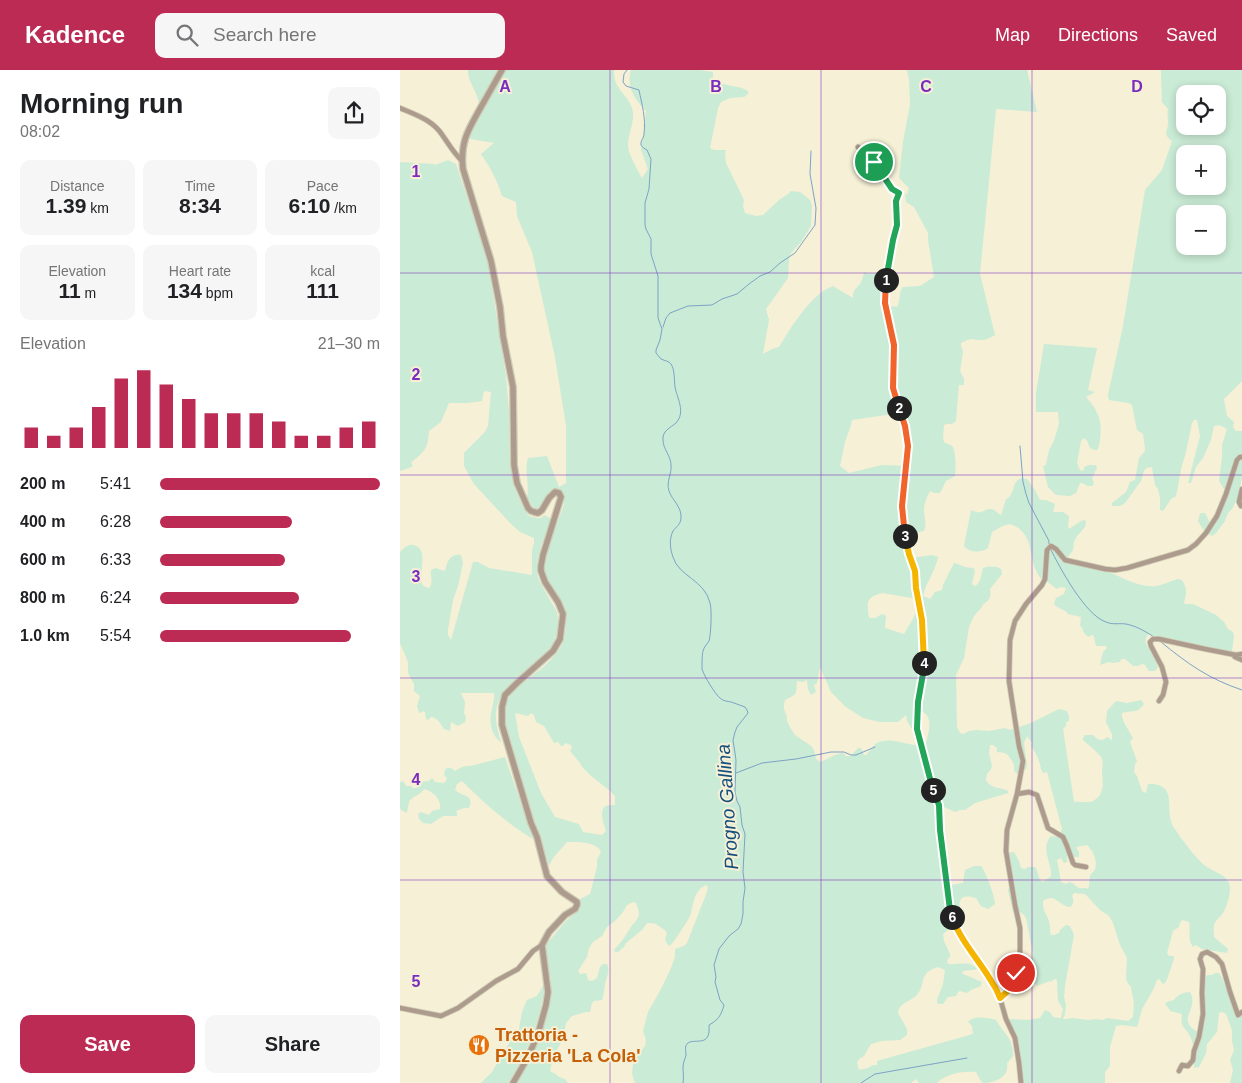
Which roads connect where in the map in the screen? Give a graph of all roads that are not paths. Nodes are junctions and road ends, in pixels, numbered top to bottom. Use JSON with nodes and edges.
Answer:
{"nodes":[{"id":1,"x":502,"y":70,"type":"edge"},
{"id":2,"x":400,"y":108,"type":"edge"},
{"id":3,"x":858,"y":147,"type":"dead end"},
{"id":4,"x":462,"y":161,"type":"junction"},
{"id":5,"x":1242,"y":457,"type":"edge"},
{"id":6,"x":1242,"y":489,"type":"edge"},
{"id":7,"x":1242,"y":505,"type":"edge"},
{"id":8,"x":1242,"y":654,"type":"edge"},
{"id":9,"x":1236,"y":655,"type":"junction"},
{"id":10,"x":1242,"y":660,"type":"edge"},
{"id":11,"x":1159,"y":701,"type":"dead end"},
{"id":12,"x":1017,"y":794,"type":"junction"},
{"id":13,"x":1086,"y":867,"type":"dead end"},
{"id":14,"x":542,"y":945,"type":"junction"},
{"id":15,"x":1000,"y":998,"type":"junction"},
{"id":16,"x":400,"y":1008,"type":"edge"},
{"id":17,"x":1242,"y":1012,"type":"edge"},
{"id":18,"x":1180,"y":1071,"type":"dead end"},
{"id":19,"x":513,"y":1083,"type":"edge"},
{"id":20,"x":1021,"y":1083,"type":"edge"}],
"edges":[{"from":1,"to":4,"type":"street"},
{"from":2,"to":4,"type":"street"},
{"from":3,"to":15,"type":"street"},
{"from":4,"to":14,"type":"street"},
{"from":5,"to":12,"type":"street"},
{"from":6,"to":7,"type":"street"},
{"from":8,"to":9,"type":"street"},
{"from":9,"to":10,"type":"street"},
{"from":9,"to":11,"type":"street"},
{"from":12,"to":13,"type":"street"},
{"from":12,"to":15,"type":"street"},
{"from":14,"to":16,"type":"street"},
{"from":14,"to":19,"type":"street"},
{"from":15,"to":20,"type":"street"},
{"from":17,"to":18,"type":"street"}]}
